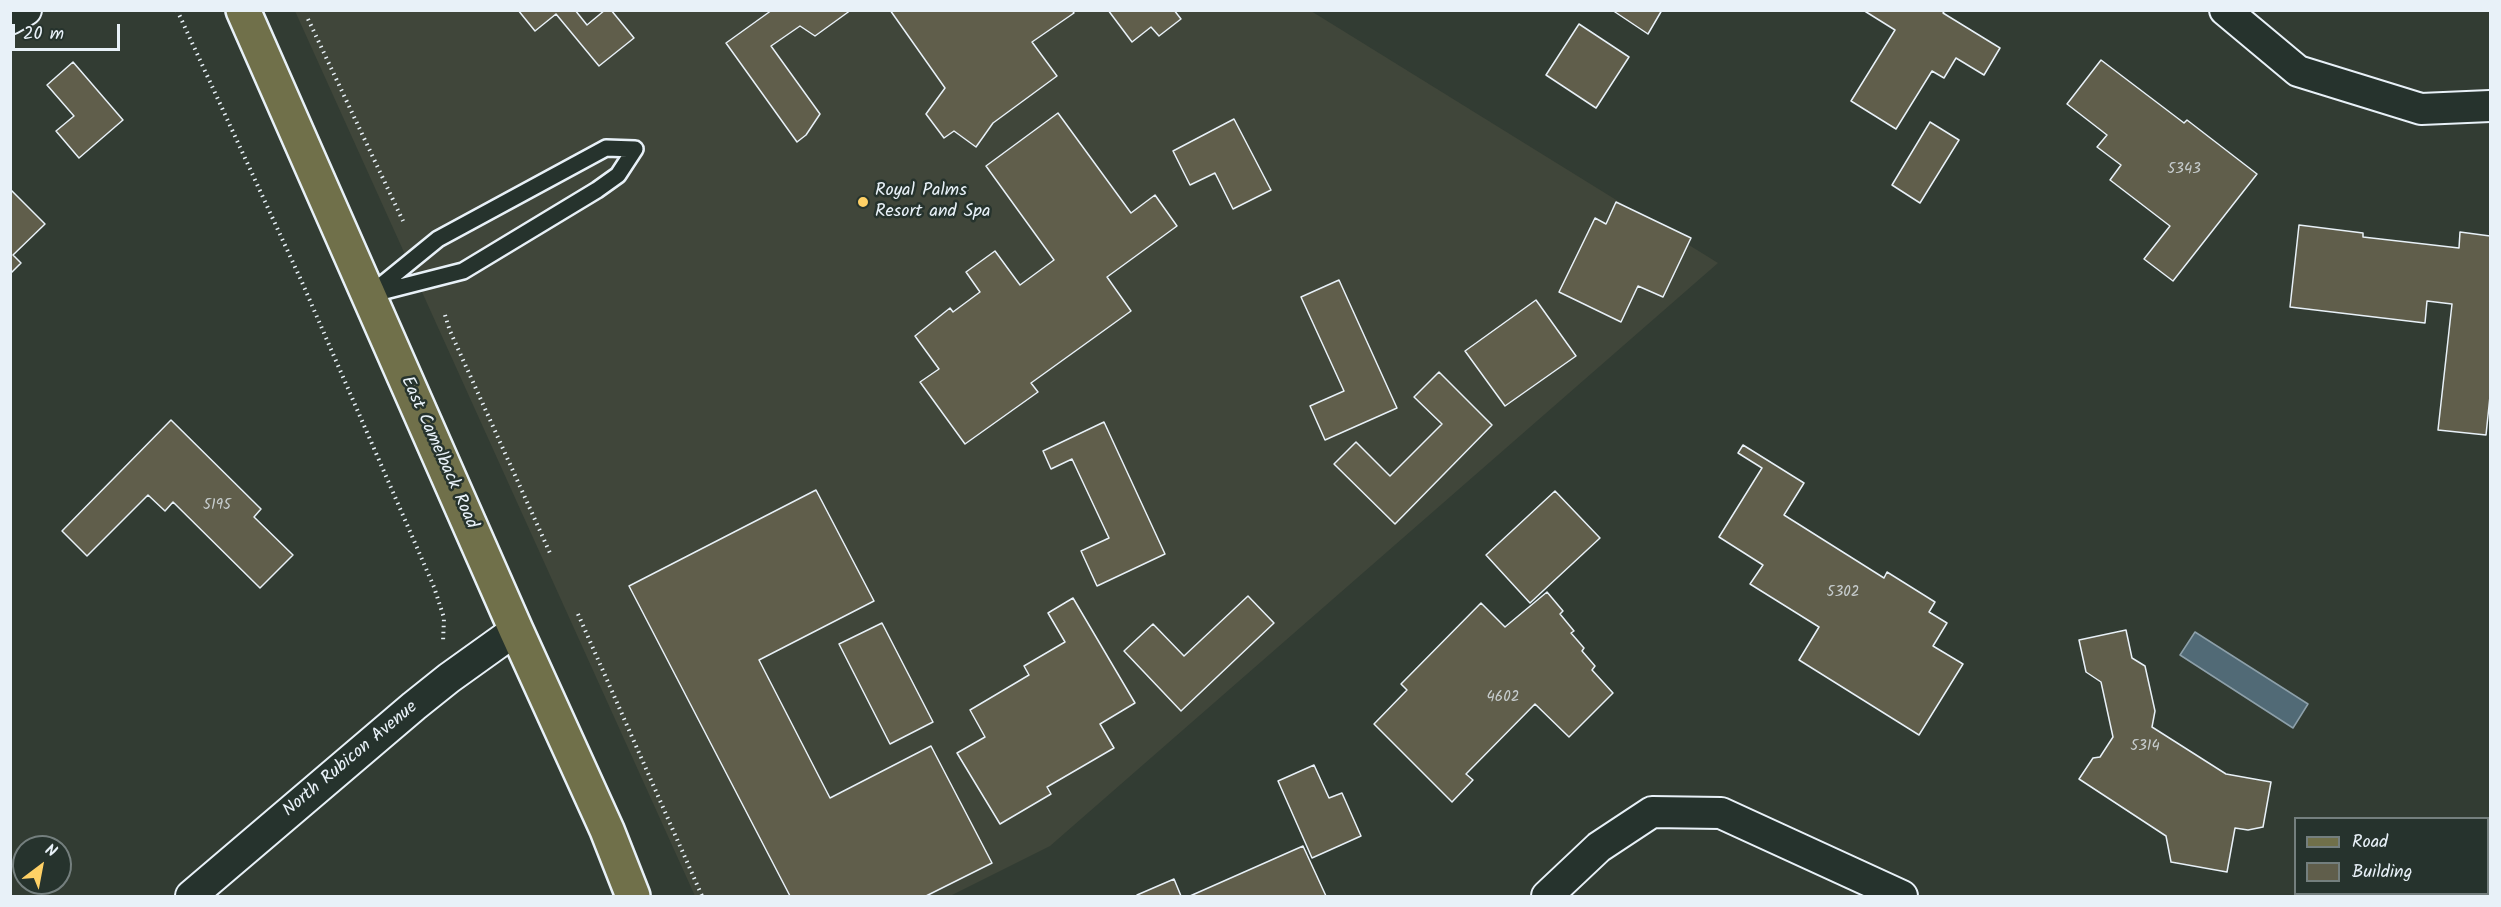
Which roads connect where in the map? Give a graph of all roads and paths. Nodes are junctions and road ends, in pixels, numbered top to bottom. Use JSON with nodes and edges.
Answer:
{"nodes":[{"id":1,"x":26,"y":10,"type":"edge"},
{"id":2,"x":177,"y":10,"type":"edge"},
{"id":3,"x":243,"y":10,"type":"edge"},
{"id":4,"x":2225,"y":10,"type":"edge"},
{"id":5,"x":10,"y":19,"type":"edge"},
{"id":6,"x":308,"y":19,"type":"dead end"},
{"id":7,"x":2490,"y":106,"type":"edge"},
{"id":8,"x":403,"y":221,"type":"dead end"},
{"id":9,"x":369,"y":295,"type":"junction"},
{"id":10,"x":445,"y":315,"type":"dead end"},
{"id":11,"x":550,"y":553,"type":"dead end"},
{"id":12,"x":578,"y":614,"type":"dead end"},
{"id":13,"x":516,"y":630,"type":"junction"},
{"id":14,"x":443,"y":646,"type":"dead end"},
{"id":15,"x":191,"y":897,"type":"edge"},
{"id":16,"x":633,"y":897,"type":"edge"},
{"id":17,"x":702,"y":897,"type":"edge"},
{"id":18,"x":1547,"y":897,"type":"edge"},
{"id":19,"x":1902,"y":897,"type":"edge"}],
"edges":[{"from":1,"to":5,"type":"street"},
{"from":2,"to":14,"type":"path"},
{"from":3,"to":9,"type":"main road","name":"East Camelback Road"},
{"from":4,"to":7,"type":"street"},
{"from":6,"to":8,"type":"path"},
{"from":9,"to":9,"type":"lane"},
{"from":9,"to":13,"type":"main road","name":"East Camelback Road"},
{"from":10,"to":11,"type":"path"},
{"from":12,"to":17,"type":"path"},
{"from":13,"to":15,"type":"street","name":"North Rubicon Avenue"},
{"from":13,"to":16,"type":"main road","name":"East Camelback Road"},
{"from":18,"to":19,"type":"street"}]}
